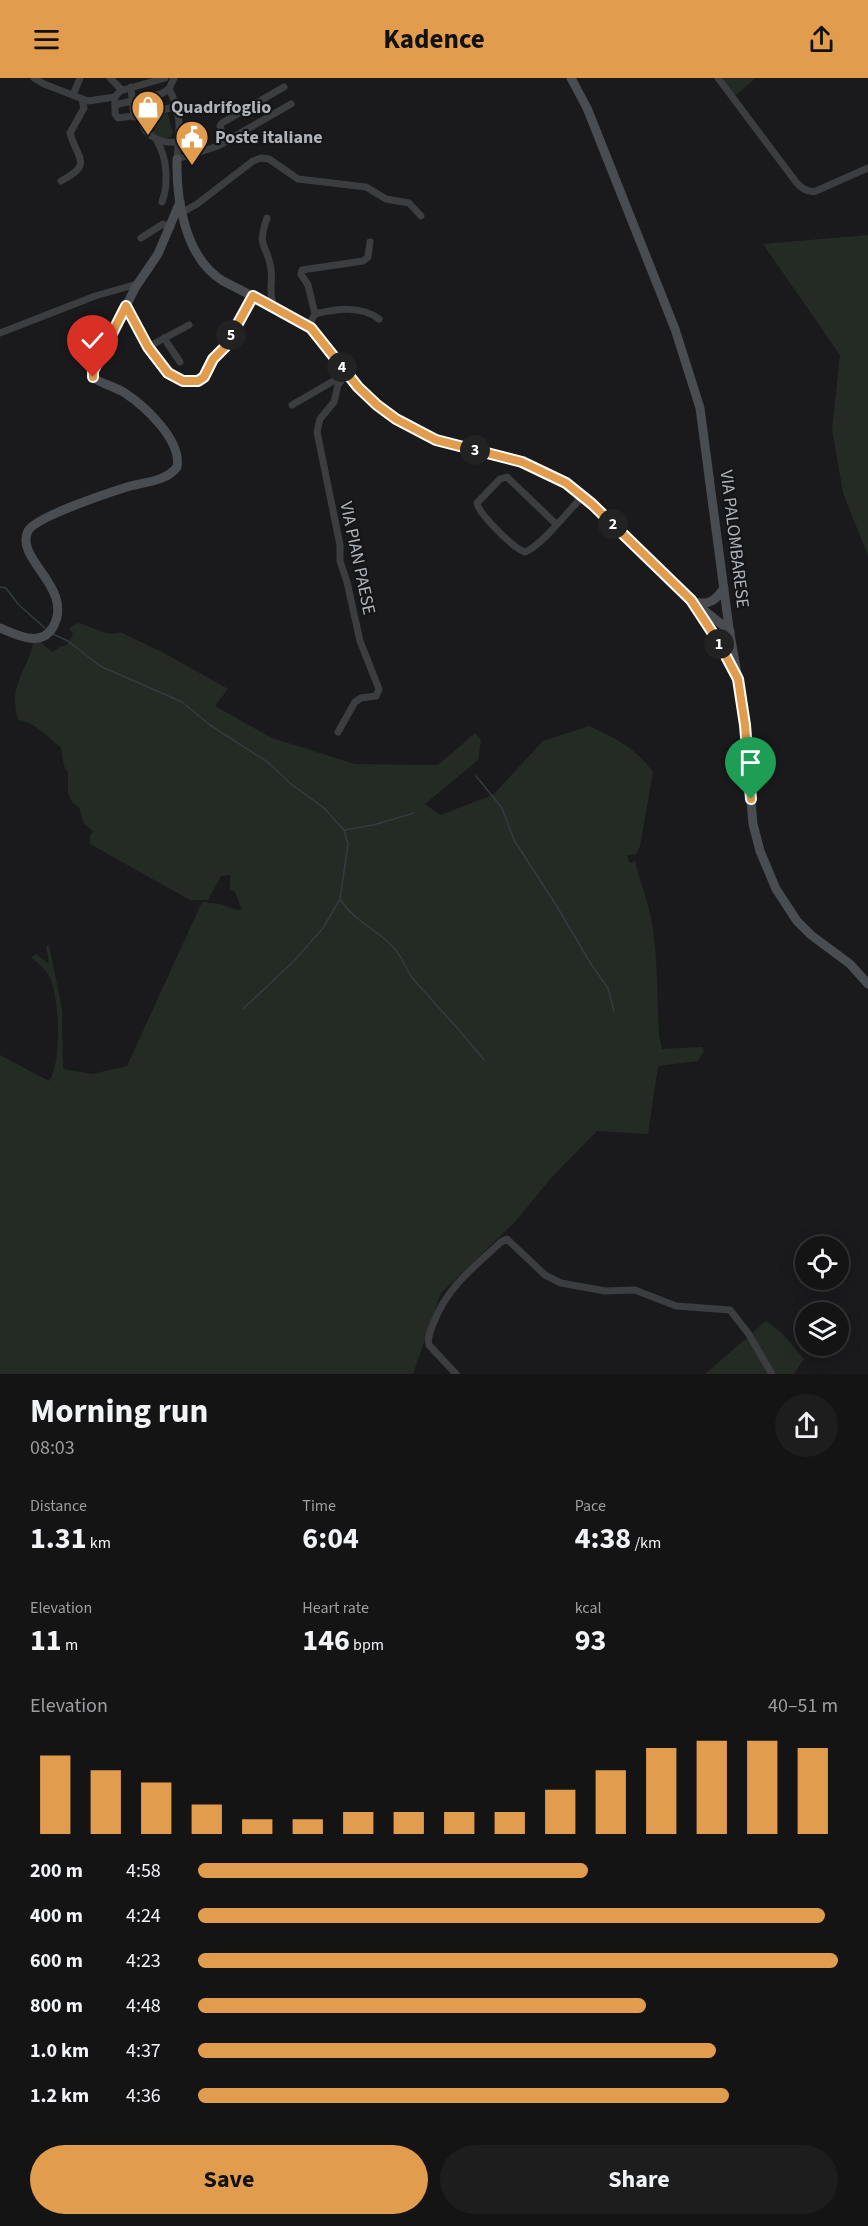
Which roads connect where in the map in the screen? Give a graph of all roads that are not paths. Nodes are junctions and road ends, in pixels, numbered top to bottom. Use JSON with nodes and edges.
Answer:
{"nodes":[{"id":1,"x":34,"y":78,"type":"edge"},
{"id":2,"x":80,"y":78,"type":"edge"},
{"id":3,"x":110,"y":78,"type":"edge"},
{"id":4,"x":165,"y":78,"type":"edge"},
{"id":5,"x":174,"y":78,"type":"edge"},
{"id":6,"x":571,"y":78,"type":"edge"},
{"id":7,"x":718,"y":78,"type":"edge"},
{"id":8,"x":138,"y":82,"type":"edge"},
{"id":9,"x":131,"y":87,"type":"junction"},
{"id":10,"x":284,"y":87,"type":"dead end"},
{"id":11,"x":169,"y":89,"type":"junction"},
{"id":12,"x":73,"y":95,"type":"junction"},
{"id":13,"x":117,"y":96,"type":"junction"},
{"id":14,"x":82,"y":100,"type":"junction"},
{"id":15,"x":133,"y":101,"type":"junction"},
{"id":16,"x":291,"y":104,"type":"dead end"},
{"id":17,"x":178,"y":106,"type":"junction"},
{"id":18,"x":142,"y":115,"type":"junction"},
{"id":19,"x":134,"y":117,"type":"junction"},
{"id":20,"x":157,"y":141,"type":"junction"},
{"id":21,"x":178,"y":142,"type":"junction"},
{"id":22,"x":222,"y":144,"type":"junction"},
{"id":23,"x":177,"y":159,"type":"junction"},
{"id":24,"x":868,"y":168,"type":"edge"},
{"id":25,"x":61,"y":181,"type":"dead end"},
{"id":26,"x":181,"y":200,"type":"junction"},
{"id":27,"x":162,"y":202,"type":"dead end"},
{"id":28,"x":183,"y":212,"type":"junction"},
{"id":29,"x":421,"y":216,"type":"dead end"},
{"id":30,"x":267,"y":218,"type":"dead end"},
{"id":31,"x":171,"y":227,"type":"junction"},
{"id":32,"x":141,"y":238,"type":"dead end"},
{"id":33,"x":370,"y":242,"type":"dead end"},
{"id":34,"x":137,"y":284,"type":"junction"},
{"id":35,"x":253,"y":296,"type":"junction"},
{"id":36,"x":126,"y":306,"type":"junction"},
{"id":37,"x":274,"y":307,"type":"junction"},
{"id":38,"x":315,"y":314,"type":"junction"},
{"id":39,"x":379,"y":319,"type":"dead end"},
{"id":40,"x":189,"y":326,"type":"dead end"},
{"id":41,"x":309,"y":326,"type":"junction"},
{"id":42,"x":0,"y":333,"type":"edge"},
{"id":43,"x":164,"y":338,"type":"junction"},
{"id":44,"x":148,"y":347,"type":"junction"},
{"id":45,"x":180,"y":362,"type":"dead end"},
{"id":46,"x":347,"y":373,"type":"junction"},
{"id":47,"x":292,"y":405,"type":"dead end"},
{"id":48,"x":583,"y":496,"type":"junction"},
{"id":49,"x":556,"y":524,"type":"junction"},
{"id":50,"x":724,"y":588,"type":"junction"},
{"id":51,"x":691,"y":600,"type":"junction"},
{"id":52,"x":700,"y":614,"type":"junction"},
{"id":53,"x":0,"y":628,"type":"edge"},
{"id":54,"x":730,"y":632,"type":"junction"},
{"id":55,"x":738,"y":679,"type":"junction"},
{"id":56,"x":338,"y":732,"type":"dead end"},
{"id":57,"x":868,"y":984,"type":"edge"},
{"id":58,"x":456,"y":1374,"type":"edge"},
{"id":59,"x":772,"y":1374,"type":"edge"}],
"edges":[{"from":1,"to":12,"type":"street"},
{"from":2,"to":12,"type":"street"},
{"from":3,"to":13,"type":"street"},
{"from":4,"to":8,"type":"street"},
{"from":5,"to":11,"type":"street"},
{"from":6,"to":50,"type":"street","name":"VIA PALOMBARESE"},
{"from":7,"to":24,"type":"street"},
{"from":8,"to":9,"type":"street"},
{"from":9,"to":13,"type":"street"},
{"from":9,"to":15,"type":"street"},
{"from":10,"to":22,"type":"street"},
{"from":11,"to":15,"type":"street"},
{"from":11,"to":17,"type":"street"},
{"from":12,"to":14,"type":"street"},
{"from":13,"to":14,"type":"street"},
{"from":13,"to":15,"type":"street"},
{"from":13,"to":19,"type":"street"},
{"from":14,"to":25,"type":"street"},
{"from":15,"to":19,"type":"street"},
{"from":16,"to":22,"type":"street"},
{"from":17,"to":18,"type":"street"},
{"from":17,"to":21,"type":"street"},
{"from":18,"to":19,"type":"street"},
{"from":18,"to":20,"type":"street"},
{"from":20,"to":21,"type":"street"},
{"from":20,"to":27,"type":"street"},
{"from":21,"to":23,"type":"street"},
{"from":22,"to":23,"type":"street"},
{"from":23,"to":26,"type":"street"},
{"from":26,"to":28,"type":"street"},
{"from":26,"to":31,"type":"street"},
{"from":28,"to":29,"type":"street"},
{"from":28,"to":35,"type":"street"},
{"from":30,"to":37,"type":"street"},
{"from":31,"to":32,"type":"street"},
{"from":31,"to":34,"type":"street"},
{"from":33,"to":38,"type":"street"},
{"from":34,"to":36,"type":"street"},
{"from":34,"to":42,"type":"street"},
{"from":35,"to":37,"type":"street"},
{"from":35,"to":44,"type":"street"},
{"from":36,"to":44,"type":"street"},
{"from":36,"to":53,"type":"street"},
{"from":37,"to":41,"type":"street"},
{"from":38,"to":39,"type":"street"},
{"from":38,"to":41,"type":"street"},
{"from":40,"to":43,"type":"street"},
{"from":41,"to":46,"type":"street"},
{"from":43,"to":44,"type":"street"},
{"from":43,"to":45,"type":"street"},
{"from":46,"to":47,"type":"street"},
{"from":46,"to":48,"type":"street"},
{"from":46,"to":56,"type":"street","name":"VIA PIAN PAESE"},
{"from":48,"to":49,"type":"street"},
{"from":48,"to":51,"type":"street"},
{"from":49,"to":49,"type":"street"},
{"from":50,"to":51,"type":"street"},
{"from":50,"to":54,"type":"street","name":"VIA PALOMBARESE"},
{"from":51,"to":52,"type":"street"},
{"from":51,"to":54,"type":"street"},
{"from":52,"to":54,"type":"street"},
{"from":52,"to":55,"type":"street"},
{"from":54,"to":55,"type":"street","name":"VIA PALOMBARESE"},
{"from":55,"to":57,"type":"street","name":"VIA PALOMBARESE"},
{"from":58,"to":59,"type":"street"}]}
